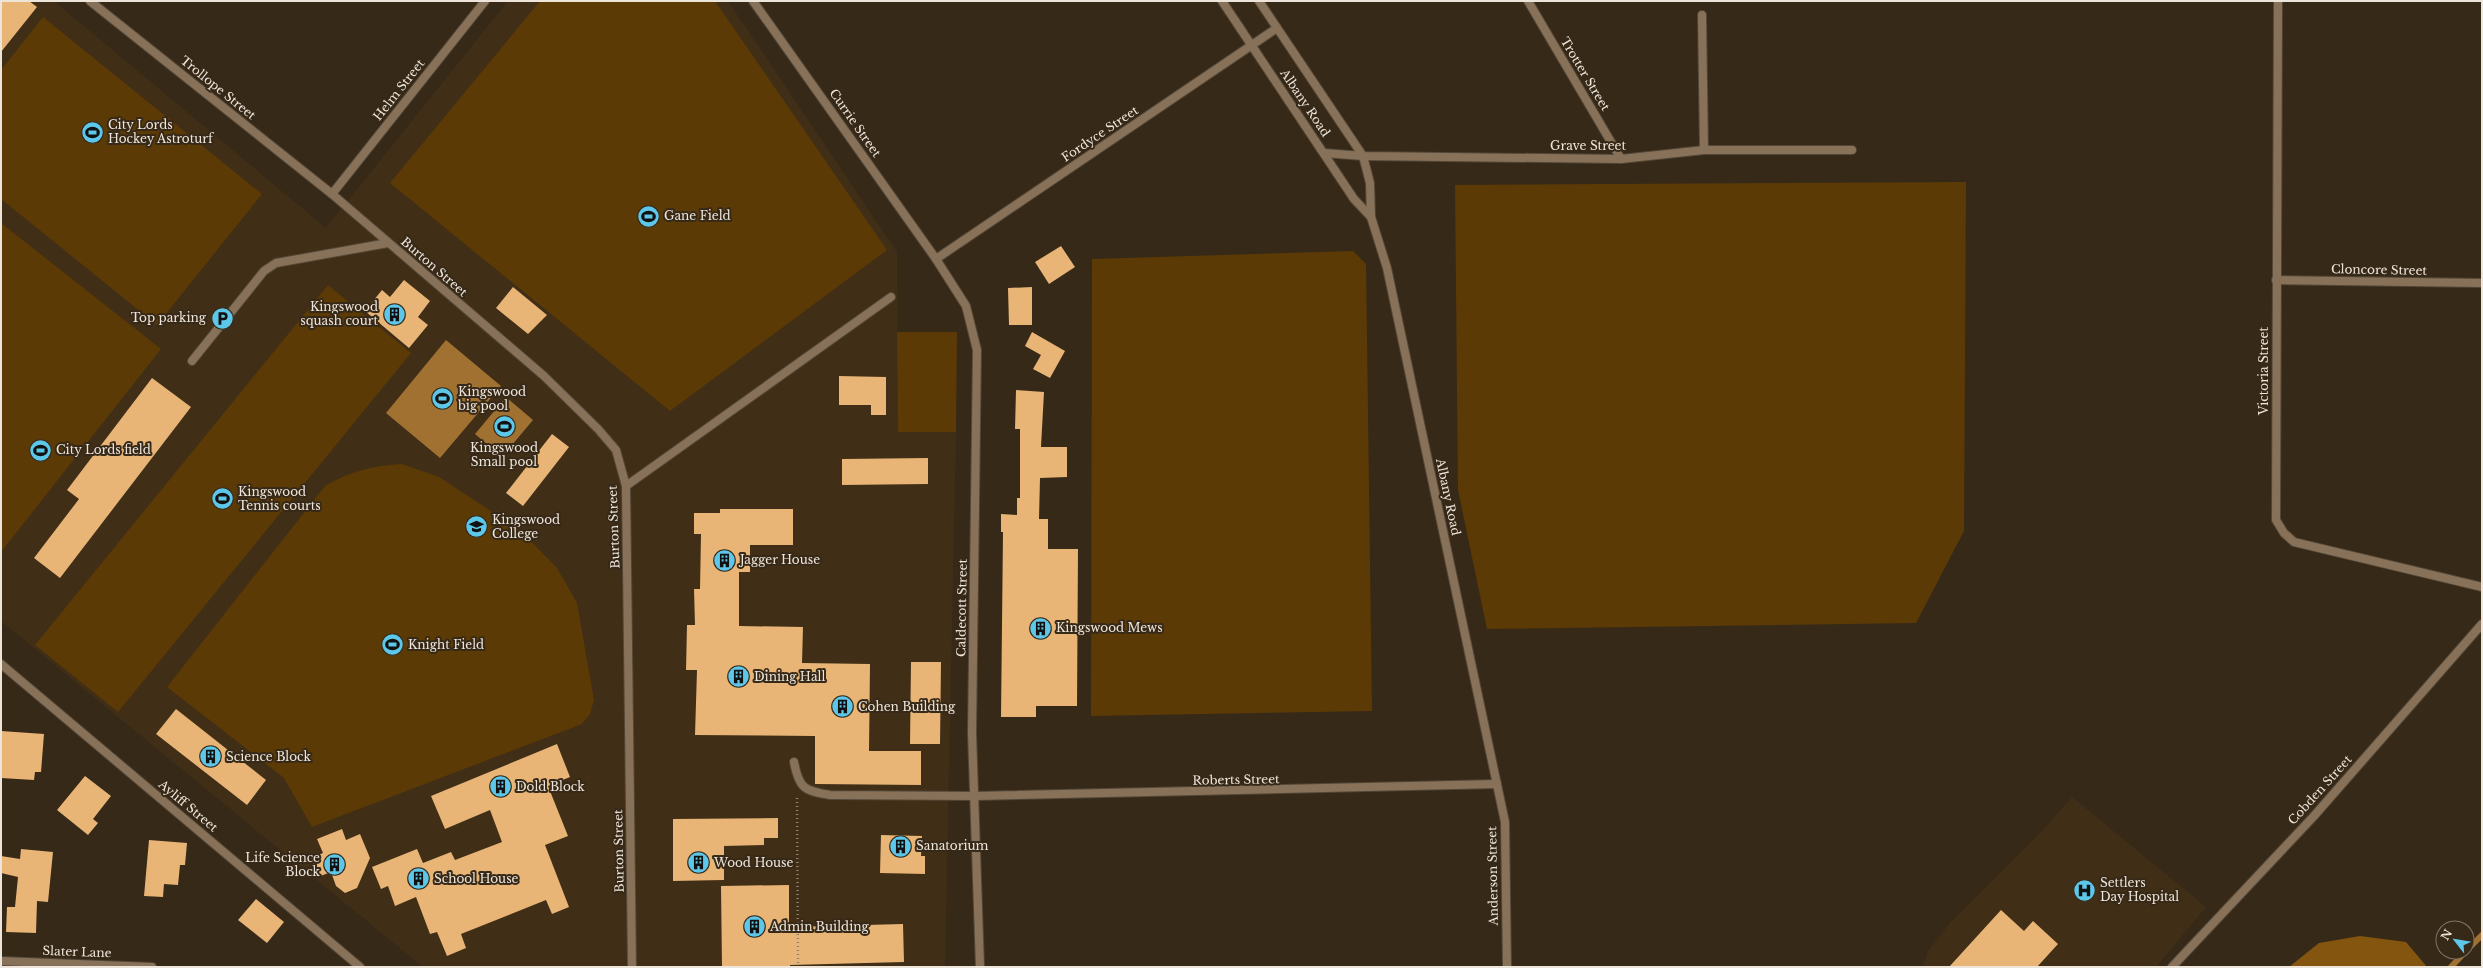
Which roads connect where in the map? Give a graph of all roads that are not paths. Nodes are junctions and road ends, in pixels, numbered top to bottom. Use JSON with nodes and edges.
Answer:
{"nodes":[{"id":1,"x":90,"y":1,"type":"edge"},
{"id":2,"x":485,"y":1,"type":"edge"},
{"id":3,"x":753,"y":1,"type":"edge"},
{"id":4,"x":1222,"y":1,"type":"edge"},
{"id":5,"x":1259,"y":1,"type":"edge"},
{"id":6,"x":1528,"y":1,"type":"edge"},
{"id":7,"x":2278,"y":1,"type":"edge"},
{"id":8,"x":1702,"y":15,"type":"dead end"},
{"id":9,"x":1277,"y":28,"type":"junction"},
{"id":10,"x":1252,"y":45,"type":"junction"},
{"id":11,"x":1704,"y":150,"type":"junction"},
{"id":12,"x":1852,"y":150,"type":"dead end"},
{"id":13,"x":1324,"y":153,"type":"junction"},
{"id":14,"x":1363,"y":156,"type":"junction"},
{"id":15,"x":1621,"y":159,"type":"junction"},
{"id":16,"x":332,"y":194,"type":"junction"},
{"id":17,"x":1371,"y":217,"type":"junction"},
{"id":18,"x":388,"y":243,"type":"junction"},
{"id":19,"x":936,"y":259,"type":"junction"},
{"id":20,"x":2276,"y":280,"type":"junction"},
{"id":21,"x":2482,"y":284,"type":"edge"},
{"id":22,"x":891,"y":298,"type":"dead end"},
{"id":23,"x":192,"y":361,"type":"dead end"},
{"id":24,"x":626,"y":486,"type":"junction"},
{"id":25,"x":2482,"y":587,"type":"edge"},
{"id":26,"x":2482,"y":624,"type":"edge"},
{"id":27,"x":1,"y":664,"type":"edge"},
{"id":28,"x":794,"y":762,"type":"dead end"},
{"id":29,"x":1497,"y":784,"type":"junction"},
{"id":30,"x":976,"y":796,"type":"junction"},
{"id":31,"x":1,"y":961,"type":"edge"},
{"id":32,"x":632,"y":966,"type":"edge"},
{"id":33,"x":152,"y":967,"type":"edge"},
{"id":34,"x":360,"y":967,"type":"edge"},
{"id":35,"x":980,"y":967,"type":"edge"},
{"id":36,"x":1507,"y":967,"type":"edge"},
{"id":37,"x":2172,"y":967,"type":"edge"}],
"edges":[{"from":1,"to":16,"type":"street","name":"Trollope Street"},
{"from":2,"to":16,"type":"street","name":"Helm Street"},
{"from":3,"to":19,"type":"street","name":"Currie Street"},
{"from":4,"to":10,"type":"street","name":"Albany Road"},
{"from":5,"to":9,"type":"street","name":"Albany Road"},
{"from":6,"to":15,"type":"street","name":"Trotter Street"},
{"from":7,"to":20,"type":"street","name":"Victoria Street"},
{"from":8,"to":11,"type":"street"},
{"from":9,"to":10,"type":"street","name":"Fordyce Street"},
{"from":9,"to":14,"type":"street","name":"Albany Road"},
{"from":10,"to":13,"type":"street","name":"Albany Road"},
{"from":10,"to":19,"type":"street","name":"Fordyce Street"},
{"from":11,"to":12,"type":"street","name":"Grave Street"},
{"from":11,"to":15,"type":"street","name":"Grave Street"},
{"from":13,"to":14,"type":"street","name":"Grave Street"},
{"from":13,"to":17,"type":"street","name":"Albany Road"},
{"from":14,"to":15,"type":"street","name":"Grave Street"},
{"from":14,"to":17,"type":"street","name":"Albany Road"},
{"from":16,"to":18,"type":"street","name":"Burton Street"},
{"from":17,"to":29,"type":"street","name":"Albany Road"},
{"from":18,"to":23,"type":"street"},
{"from":18,"to":24,"type":"street","name":"Burton Street"},
{"from":19,"to":30,"type":"street","name":"Caldecott Street"},
{"from":20,"to":21,"type":"street","name":"Cloncore Street"},
{"from":20,"to":25,"type":"street","name":"Victoria Street"},
{"from":22,"to":24,"type":"street"},
{"from":24,"to":32,"type":"street","name":"Burton Street"},
{"from":26,"to":37,"type":"street","name":"Cobden Street"},
{"from":27,"to":34,"type":"street","name":"Ayliff Street"},
{"from":28,"to":30,"type":"street","name":"Roberts Street"},
{"from":29,"to":30,"type":"street","name":"Roberts Street"},
{"from":29,"to":36,"type":"street","name":"Anderson Street"},
{"from":30,"to":35,"type":"street","name":"Caldecott Street"},
{"from":31,"to":33,"type":"street","name":"Slater Lane"}]}
